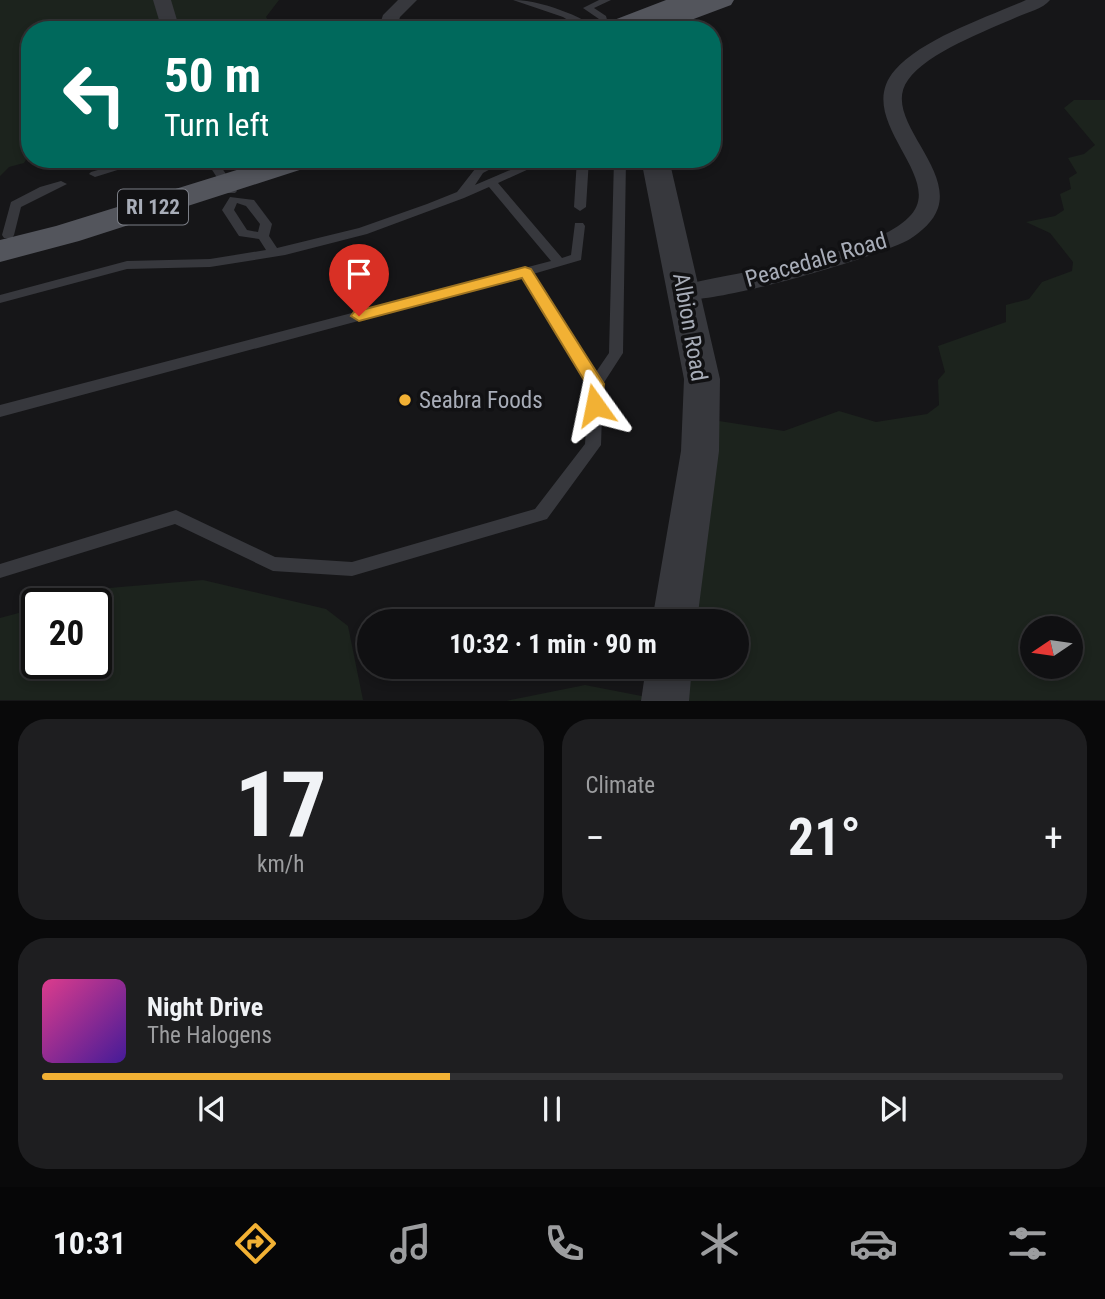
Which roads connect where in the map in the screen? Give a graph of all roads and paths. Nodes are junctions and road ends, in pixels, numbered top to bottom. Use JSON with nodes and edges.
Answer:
{"nodes":[{"id":1,"x":162,"y":0,"type":"edge"},
{"id":2,"x":408,"y":0,"type":"edge"},
{"id":3,"x":517,"y":0,"type":"edge"},
{"id":4,"x":607,"y":0,"type":"edge"},
{"id":5,"x":688,"y":0,"type":"edge"},
{"id":6,"x":722,"y":0,"type":"edge"},
{"id":7,"x":1041,"y":0,"type":"edge"},
{"id":8,"x":586,"y":8,"type":"junction"},
{"id":9,"x":566,"y":15,"type":"junction"},
{"id":10,"x":168,"y":21,"type":"edge"},
{"id":11,"x":390,"y":21,"type":"edge"},
{"id":12,"x":576,"y":21,"type":"edge"},
{"id":13,"x":604,"y":21,"type":"edge"},
{"id":14,"x":629,"y":21,"type":"edge"},
{"id":15,"x":668,"y":21,"type":"edge"},
{"id":16,"x":116,"y":168,"type":"edge"},
{"id":17,"x":254,"y":168,"type":"edge"},
{"id":18,"x":485,"y":168,"type":"edge"},
{"id":19,"x":527,"y":168,"type":"edge"},
{"id":20,"x":582,"y":168,"type":"edge"},
{"id":21,"x":620,"y":168,"type":"edge"},
{"id":22,"x":657,"y":168,"type":"edge"},
{"id":23,"x":95,"y":174,"type":"dead end"},
{"id":24,"x":222,"y":178,"type":"edge"},
{"id":25,"x":61,"y":184,"type":"dead end"},
{"id":26,"x":493,"y":184,"type":"junction"},
{"id":27,"x":459,"y":197,"type":"junction"},
{"id":28,"x":580,"y":207,"type":"dead end"},
{"id":29,"x":579,"y":226,"type":"dead end"},
{"id":30,"x":262,"y":236,"type":"junction"},
{"id":31,"x":3,"y":241,"type":"edge"},
{"id":32,"x":274,"y":253,"type":"junction"},
{"id":33,"x":559,"y":263,"type":"junction"},
{"id":34,"x":525,"y":272,"type":"junction"},
{"id":35,"x":685,"y":293,"type":"junction"},
{"id":36,"x":0,"y":299,"type":"edge"},
{"id":37,"x":596,"y":384,"type":"junction"},
{"id":38,"x":0,"y":411,"type":"edge"},
{"id":39,"x":0,"y":570,"type":"edge"},
{"id":40,"x":677,"y":609,"type":"edge"},
{"id":41,"x":668,"y":679,"type":"edge"},
{"id":42,"x":665,"y":701,"type":"edge"}],
"edges":[{"from":1,"to":10,"type":"street"},
{"from":2,"to":11,"type":"street"},
{"from":3,"to":9,"type":"lane"},
{"from":4,"to":8,"type":"lane"},
{"from":5,"to":14,"type":"main road"},
{"from":6,"to":15,"type":"main road"},
{"from":7,"to":35,"type":"street","name":"Peacedale Road"},
{"from":8,"to":9,"type":"lane"},
{"from":8,"to":13,"type":"lane"},
{"from":9,"to":12,"type":"lane"},
{"from":16,"to":23,"type":"lane"},
{"from":17,"to":24,"type":"main road","number":"RI 122"},
{"from":18,"to":27,"type":"lane"},
{"from":19,"to":26,"type":"lane"},
{"from":20,"to":28,"type":"lane"},
{"from":21,"to":37,"type":"lane"},
{"from":22,"to":35,"type":"street","name":"Albion Road"},
{"from":24,"to":30,"type":"lane"},
{"from":24,"to":30,"type":"lane"},
{"from":24,"to":31,"type":"main road","number":"RI 122"},
{"from":25,"to":31,"type":"lane"},
{"from":26,"to":27,"type":"lane"},
{"from":26,"to":33,"type":"lane"},
{"from":27,"to":32,"type":"lane"},
{"from":29,"to":33,"type":"lane"},
{"from":30,"to":32,"type":"lane"},
{"from":32,"to":36,"type":"lane"},
{"from":33,"to":34,"type":"lane"},
{"from":34,"to":37,"type":"lane"},
{"from":34,"to":38,"type":"lane"},
{"from":35,"to":40,"type":"street","name":"Albion Road"},
{"from":37,"to":39,"type":"lane"},
{"from":41,"to":42,"type":"street"}]}
